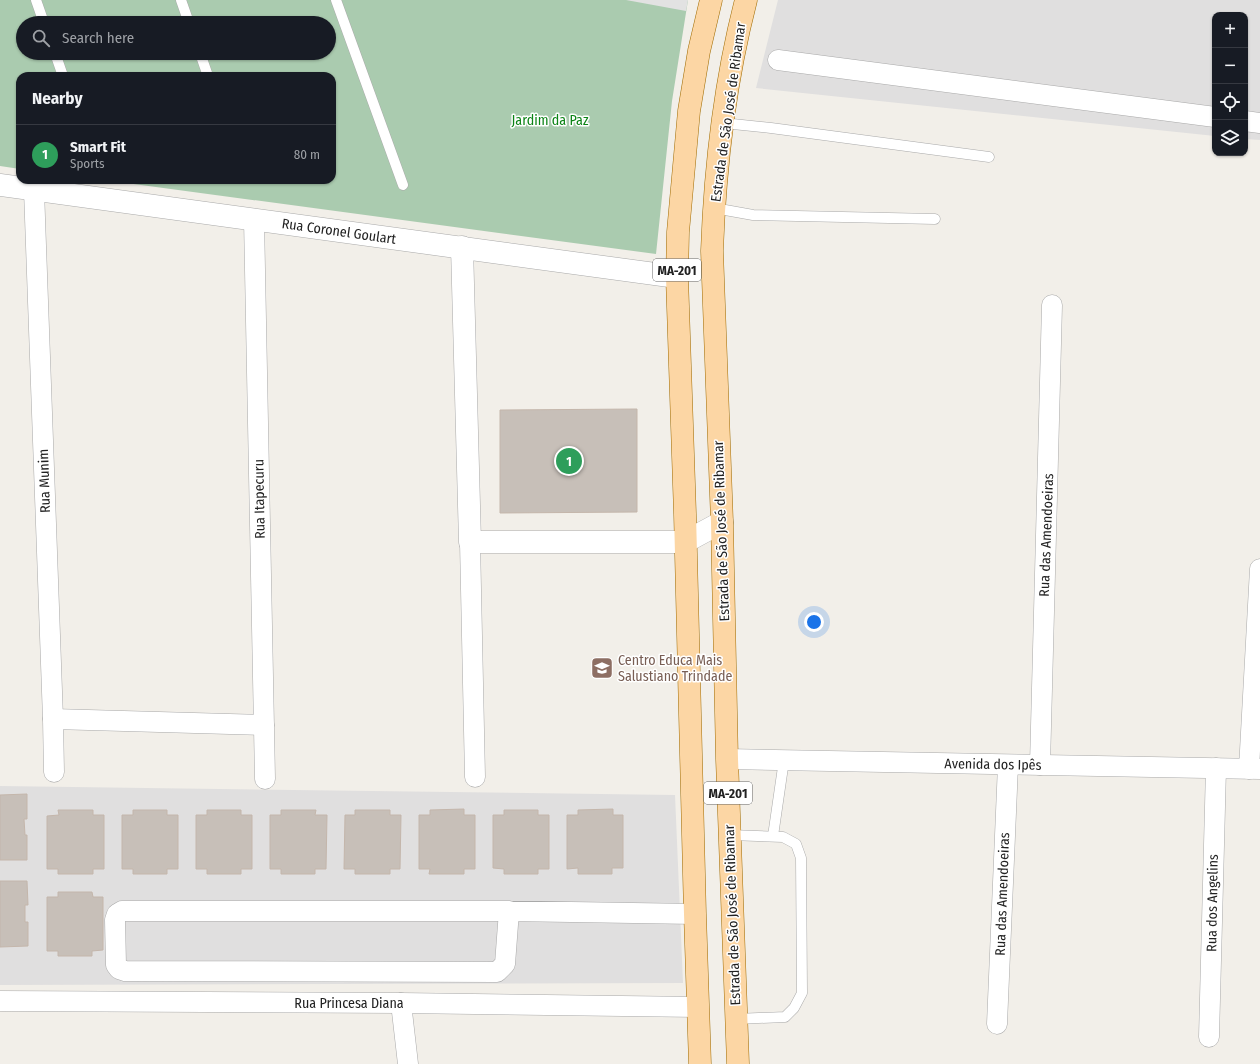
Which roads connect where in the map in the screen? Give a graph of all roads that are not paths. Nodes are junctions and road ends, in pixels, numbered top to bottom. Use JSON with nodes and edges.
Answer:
{"nodes":[{"id":1,"x":36,"y":0,"type":"edge"},
{"id":2,"x":181,"y":0,"type":"edge"},
{"id":3,"x":336,"y":0,"type":"edge"},
{"id":4,"x":711,"y":0,"type":"edge"},
{"id":5,"x":746,"y":0,"type":"edge"},
{"id":6,"x":42,"y":16,"type":"edge"},
{"id":7,"x":187,"y":16,"type":"edge"},
{"id":8,"x":57,"y":60,"type":"edge"},
{"id":9,"x":202,"y":60,"type":"edge"},
{"id":10,"x":778,"y":60,"type":"dead end"},
{"id":11,"x":62,"y":72,"type":"edge"},
{"id":12,"x":207,"y":72,"type":"edge"},
{"id":13,"x":1212,"y":117,"type":"edge"},
{"id":14,"x":1248,"y":121,"type":"edge"},
{"id":15,"x":723,"y":122,"type":"junction"},
{"id":16,"x":1260,"y":123,"type":"edge"},
{"id":17,"x":989,"y":157,"type":"dead end"},
{"id":18,"x":0,"y":185,"type":"edge"},
{"id":19,"x":403,"y":185,"type":"dead end"},
{"id":20,"x":34,"y":190,"type":"junction"},
{"id":21,"x":714,"y":208,"type":"junction"},
{"id":22,"x":934,"y":218,"type":"dead end"},
{"id":23,"x":254,"y":219,"type":"junction"},
{"id":24,"x":462,"y":247,"type":"junction"},
{"id":25,"x":677,"y":278,"type":"junction"},
{"id":26,"x":1052,"y":305,"type":"dead end"},
{"id":27,"x":722,"y":522,"type":"junction"},
{"id":28,"x":470,"y":542,"type":"junction"},
{"id":29,"x":685,"y":542,"type":"junction"},
{"id":30,"x":1260,"y":569,"type":"edge"},
{"id":31,"x":53,"y":719,"type":"junction"},
{"id":32,"x":264,"y":725,"type":"junction"},
{"id":33,"x":727,"y":759,"type":"junction"},
{"id":34,"x":784,"y":760,"type":"junction"},
{"id":35,"x":1008,"y":764,"type":"junction"},
{"id":36,"x":1040,"y":765,"type":"junction"},
{"id":37,"x":1216,"y":768,"type":"junction"},
{"id":38,"x":1255,"y":769,"type":"edge"},
{"id":39,"x":54,"y":772,"type":"dead end"},
{"id":40,"x":475,"y":777,"type":"dead end"},
{"id":41,"x":265,"y":779,"type":"dead end"},
{"id":42,"x":730,"y":835,"type":"junction"},
{"id":43,"x":773,"y":836,"type":"junction"},
{"id":44,"x":509,"y":910,"type":"junction"},
{"id":45,"x":695,"y":914,"type":"junction"},
{"id":46,"x":0,"y":1001,"type":"edge"},
{"id":47,"x":401,"y":1003,"type":"junction"},
{"id":48,"x":698,"y":1007,"type":"junction"},
{"id":49,"x":736,"y":1019,"type":"junction"},
{"id":50,"x":997,"y":1024,"type":"dead end"},
{"id":51,"x":1209,"y":1037,"type":"dead end"},
{"id":52,"x":408,"y":1064,"type":"edge"},
{"id":53,"x":700,"y":1064,"type":"edge"},
{"id":54,"x":738,"y":1064,"type":"edge"}],
"edges":[{"from":1,"to":6,"type":"lane"},
{"from":2,"to":7,"type":"lane"},
{"from":3,"to":19,"type":"lane"},
{"from":4,"to":25,"type":"main road","number":"MA-201"},
{"from":5,"to":15,"type":"main road","name":"Estrada de São José de Ribamar","number":"MA-201"},
{"from":8,"to":11,"type":"lane"},
{"from":9,"to":12,"type":"lane"},
{"from":10,"to":13,"type":"street"},
{"from":14,"to":16,"type":"street"},
{"from":15,"to":17,"type":"lane"},
{"from":15,"to":21,"type":"main road","name":"Estrada de São José de Ribamar","number":"MA-201"},
{"from":18,"to":20,"type":"street","name":"Rua Coronel Goulart"},
{"from":20,"to":23,"type":"street","name":"Rua Coronel Goulart"},
{"from":20,"to":31,"type":"street","name":"Rua Munim"},
{"from":21,"to":22,"type":"lane"},
{"from":21,"to":27,"type":"main road","name":"Estrada de São José de Ribamar","number":"MA-201"},
{"from":23,"to":24,"type":"street","name":"Rua Coronel Goulart"},
{"from":23,"to":32,"type":"street","name":"Rua Itapecuru"},
{"from":24,"to":25,"type":"street","name":"Rua Coronel Goulart"},
{"from":24,"to":28,"type":"street"},
{"from":25,"to":29,"type":"main road","number":"MA-201"},
{"from":26,"to":36,"type":"street","name":"Rua das Amendoeiras"},
{"from":27,"to":29,"type":"street"},
{"from":27,"to":33,"type":"main road","name":"Estrada de São José de Ribamar","number":"MA-201"},
{"from":28,"to":29,"type":"street"},
{"from":28,"to":40,"type":"street"},
{"from":29,"to":45,"type":"main road","number":"MA-201"},
{"from":30,"to":38,"type":"street"},
{"from":31,"to":32,"type":"street"},
{"from":31,"to":39,"type":"street","name":"Rua Munim"},
{"from":32,"to":41,"type":"street","name":"Rua Itapecuru"},
{"from":33,"to":34,"type":"street","name":"Avenida dos Ipês"},
{"from":33,"to":42,"type":"main road","name":"Estrada de São José de Ribamar","number":"MA-201"},
{"from":34,"to":35,"type":"street","name":"Avenida dos Ipês"},
{"from":34,"to":43,"type":"lane"},
{"from":35,"to":36,"type":"street","name":"Avenida dos Ipês"},
{"from":35,"to":50,"type":"street","name":"Rua das Amendoeiras"},
{"from":36,"to":37,"type":"street","name":"Avenida dos Ipês"},
{"from":37,"to":38,"type":"street","name":"Avenida dos Ipês"},
{"from":37,"to":51,"type":"street","name":"Rua dos Angelins"},
{"from":42,"to":43,"type":"lane"},
{"from":42,"to":49,"type":"main road","name":"Estrada de São José de Ribamar","number":"MA-201"},
{"from":43,"to":49,"type":"lane"},
{"from":44,"to":44,"type":"street"},
{"from":44,"to":45,"type":"street"},
{"from":45,"to":48,"type":"main road","number":"MA-201"},
{"from":46,"to":47,"type":"street","name":"Rua Princesa Diana"},
{"from":47,"to":48,"type":"street","name":"Rua Princesa Diana"},
{"from":47,"to":52,"type":"street"},
{"from":48,"to":53,"type":"main road","number":"MA-201"},
{"from":49,"to":54,"type":"main road","name":"Estrada de São José de Ribamar","number":"MA-201"}]}
